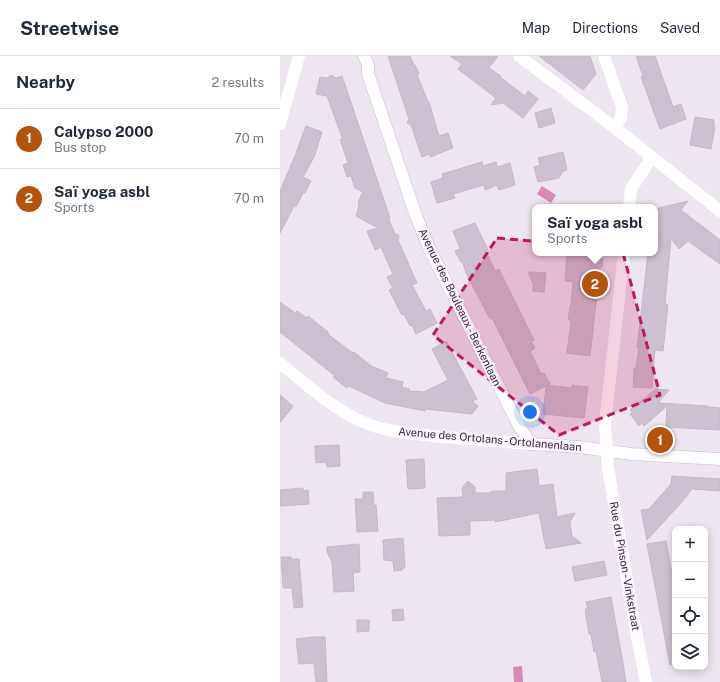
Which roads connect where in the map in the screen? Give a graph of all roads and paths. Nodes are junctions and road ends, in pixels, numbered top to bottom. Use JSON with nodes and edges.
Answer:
{"nodes":[{"id":1,"x":299,"y":56,"type":"edge"},
{"id":2,"x":358,"y":56,"type":"edge"},
{"id":3,"x":364,"y":56,"type":"edge"},
{"id":4,"x":519,"y":56,"type":"edge"},
{"id":5,"x":604,"y":56,"type":"edge"},
{"id":6,"x":368,"y":74,"type":"junction"},
{"id":7,"x":280,"y":124,"type":"edge"},
{"id":8,"x":614,"y":128,"type":"junction"},
{"id":9,"x":652,"y":157,"type":"junction"},
{"id":10,"x":629,"y":204,"type":"edge"},
{"id":11,"x":720,"y":211,"type":"edge"},
{"id":12,"x":624,"y":256,"type":"edge"},
{"id":13,"x":280,"y":363,"type":"edge"},
{"id":14,"x":531,"y":444,"type":"junction"},
{"id":15,"x":606,"y":450,"type":"junction"},
{"id":16,"x":720,"y":459,"type":"edge"},
{"id":17,"x":646,"y":682,"type":"edge"}],
"edges":[{"from":1,"to":7,"type":"street"},
{"from":2,"to":6,"type":"street","name":"Avenue des Bouleaux - Berkenlaan"},
{"from":3,"to":6,"type":"street","name":"Avenue des Bouleaux - Berkenlaan"},
{"from":4,"to":8,"type":"street"},
{"from":5,"to":8,"type":"street"},
{"from":6,"to":14,"type":"street","name":"Avenue des Bouleaux - Berkenlaan"},
{"from":8,"to":9,"type":"street"},
{"from":9,"to":10,"type":"street"},
{"from":9,"to":11,"type":"street"},
{"from":12,"to":15,"type":"street","name":"Rue du Pinson - Vinkstraat"},
{"from":13,"to":14,"type":"street","name":"Avenue des Ortolans - Ortolanenlaan"},
{"from":14,"to":15,"type":"street","name":"Avenue des Ortolans - Ortolanenlaan"},
{"from":15,"to":16,"type":"street","name":"Avenue des Ortolans - Ortolanenlaan"},
{"from":15,"to":17,"type":"street","name":"Rue du Pinson - Vinkstraat"}]}
